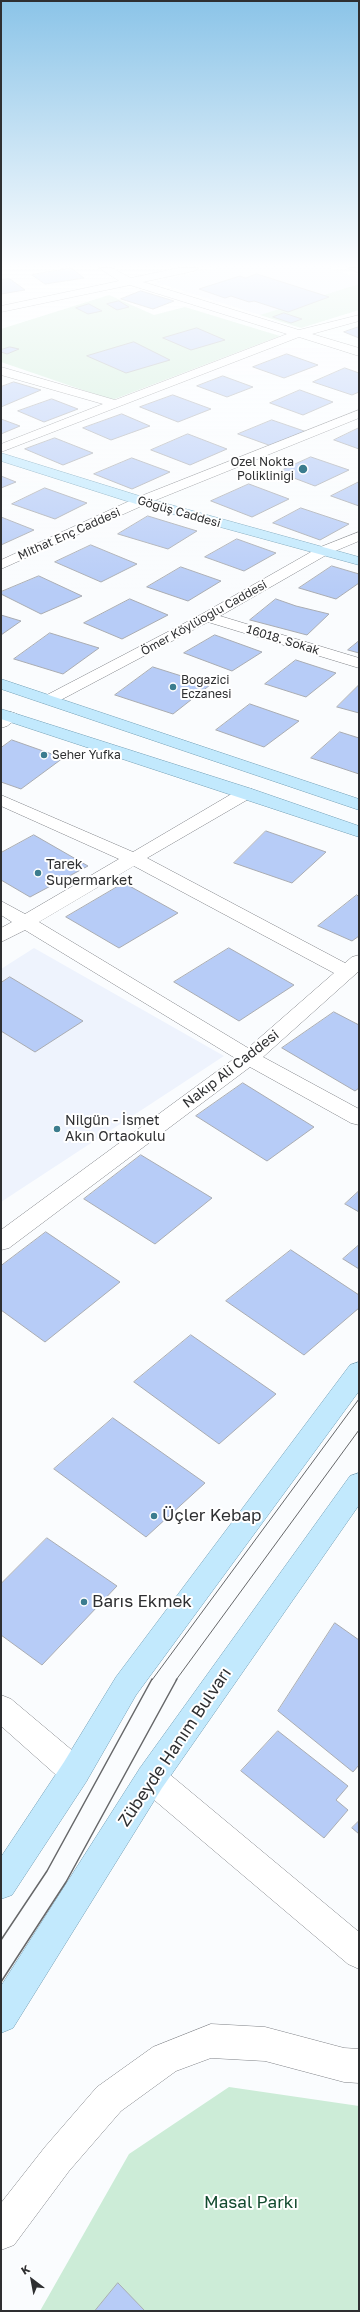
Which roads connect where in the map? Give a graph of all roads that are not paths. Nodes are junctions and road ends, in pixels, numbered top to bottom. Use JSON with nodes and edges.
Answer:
{"nodes":[{"id":1,"x":18,"y":376,"type":"edge"},
{"id":2,"x":189,"y":376,"type":"edge"},
{"id":3,"x":116,"y":404,"type":"junction"},
{"id":4,"x":359,"y":414,"type":"edge"},
{"id":5,"x":1,"y":448,"type":"edge"},
{"id":6,"x":1,"y":457,"type":"edge"},
{"id":7,"x":141,"y":501,"type":"junction"},
{"id":8,"x":359,"y":536,"type":"edge"},
{"id":9,"x":323,"y":552,"type":"junction"},
{"id":10,"x":359,"y":561,"type":"edge"},
{"id":11,"x":1,"y":565,"type":"edge"},
{"id":12,"x":207,"y":617,"type":"junction"},
{"id":13,"x":359,"y":663,"type":"edge"},
{"id":14,"x":1,"y":684,"type":"edge"},
{"id":15,"x":49,"y":700,"type":"junction"},
{"id":16,"x":4,"y":718,"type":"edge"},
{"id":17,"x":246,"y":793,"type":"junction"},
{"id":18,"x":1,"y":800,"type":"edge"},
{"id":19,"x":359,"y":805,"type":"edge"},
{"id":20,"x":359,"y":832,"type":"edge"},
{"id":21,"x":134,"y":859,"type":"junction"},
{"id":22,"x":1,"y":907,"type":"edge"},
{"id":23,"x":25,"y":922,"type":"junction"},
{"id":24,"x":1,"y":936,"type":"edge"},
{"id":25,"x":353,"y":966,"type":"edge"},
{"id":26,"x":249,"y":1058,"type":"junction"},
{"id":27,"x":359,"y":1118,"type":"edge"},
{"id":28,"x":1,"y":1242,"type":"edge"},
{"id":29,"x":359,"y":1372,"type":"edge"},
{"id":30,"x":359,"y":1484,"type":"edge"},
{"id":31,"x":1,"y":1708,"type":"edge"},
{"id":32,"x":75,"y":1772,"type":"junction"},
{"id":33,"x":151,"y":1778,"type":"junction"},
{"id":34,"x":1,"y":1884,"type":"edge"},
{"id":35,"x":359,"y":1953,"type":"edge"},
{"id":36,"x":1,"y":2016,"type":"edge"},
{"id":37,"x":359,"y":2066,"type":"edge"},
{"id":38,"x":1,"y":2232,"type":"edge"}],
"edges":[{"from":1,"to":3,"type":"street"},
{"from":2,"to":3,"type":"street"},
{"from":3,"to":5,"type":"street"},
{"from":4,"to":7,"type":"street","name":"Mithat Enç Caddesi"},
{"from":6,"to":7,"type":"main road","name":"Göğüş Caddesi"},
{"from":7,"to":9,"type":"main road","name":"Göğüş Caddesi"},
{"from":7,"to":11,"type":"street","name":"Mithat Enç Caddesi"},
{"from":8,"to":9,"type":"street","name":"Ömer Köylüoğlu Caddesi"},
{"from":9,"to":10,"type":"main road","name":"Göğüş Caddesi"},
{"from":9,"to":12,"type":"street","name":"Ömer Köylüoğlu Caddesi"},
{"from":12,"to":13,"type":"street","name":"16018. Sokak"},
{"from":12,"to":15,"type":"street","name":"Ömer Köylüoğlu Caddesi"},
{"from":14,"to":15,"type":"main road"},
{"from":15,"to":19,"type":"main road"},
{"from":16,"to":17,"type":"main road"},
{"from":17,"to":20,"type":"main road"},
{"from":17,"to":21,"type":"street"},
{"from":18,"to":21,"type":"street"},
{"from":21,"to":23,"type":"street"},
{"from":21,"to":25,"type":"street"},
{"from":22,"to":23,"type":"street"},
{"from":23,"to":24,"type":"street"},
{"from":23,"to":26,"type":"street"},
{"from":25,"to":26,"type":"street","name":"Nakıp Ali Caddesi"},
{"from":26,"to":27,"type":"street"},
{"from":26,"to":28,"type":"street","name":"Nakıp Ali Caddesi"},
{"from":29,"to":32,"type":"main road"},
{"from":30,"to":33,"type":"main road","name":"Zübeyde Hanım Bulvarı"},
{"from":31,"to":32,"type":"street"},
{"from":32,"to":34,"type":"main road"},
{"from":33,"to":35,"type":"street"},
{"from":33,"to":36,"type":"main road","name":"Zübeyde Hanım Bulvarı"},
{"from":37,"to":38,"type":"street"}]}
